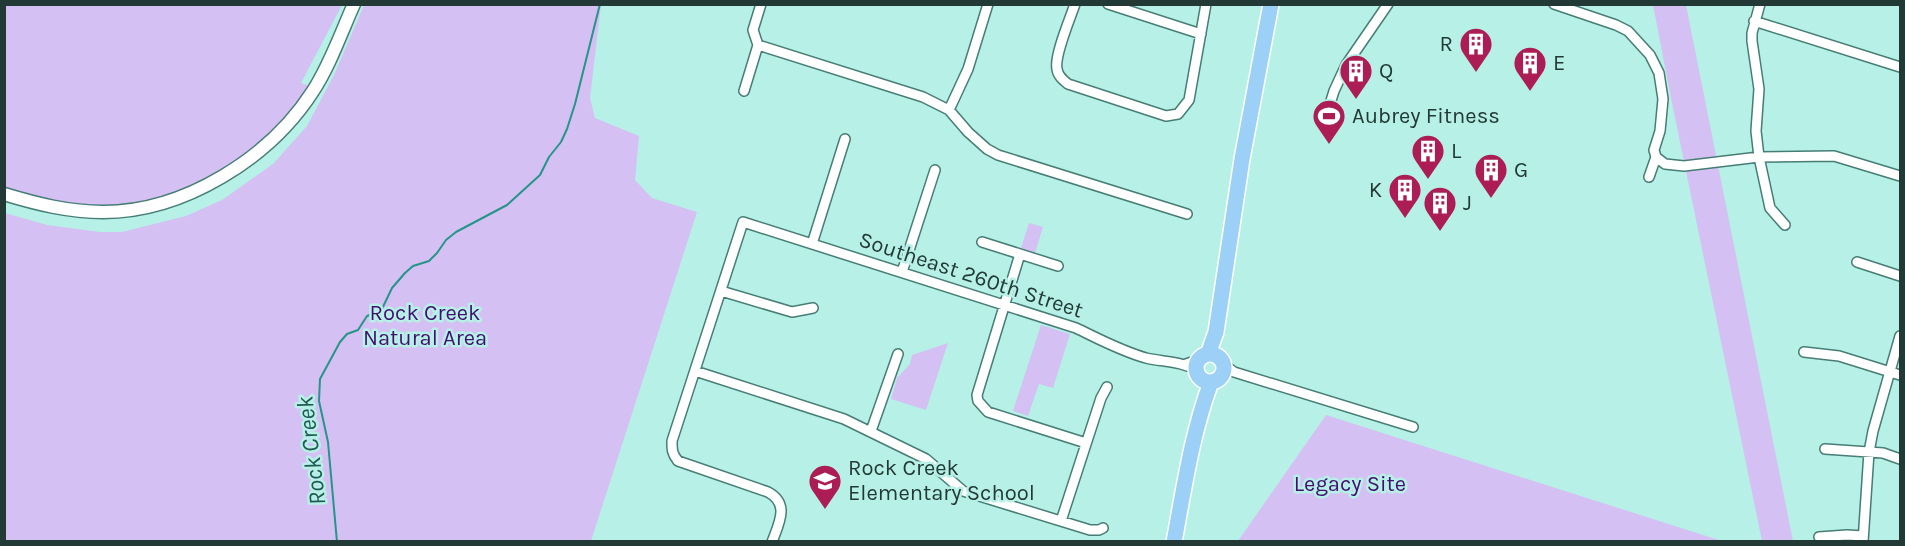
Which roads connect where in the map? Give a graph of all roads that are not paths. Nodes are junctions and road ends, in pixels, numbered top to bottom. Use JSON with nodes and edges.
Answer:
{"nodes":[{"id":1,"x":354,"y":4,"type":"edge"},
{"id":2,"x":761,"y":4,"type":"edge"},
{"id":3,"x":988,"y":4,"type":"edge"},
{"id":4,"x":1075,"y":4,"type":"edge"},
{"id":5,"x":1108,"y":4,"type":"edge"},
{"id":6,"x":1206,"y":4,"type":"edge"},
{"id":7,"x":1271,"y":4,"type":"edge"},
{"id":8,"x":1388,"y":4,"type":"edge"},
{"id":9,"x":1554,"y":4,"type":"edge"},
{"id":10,"x":1760,"y":4,"type":"edge"},
{"id":11,"x":1754,"y":21,"type":"junction"},
{"id":12,"x":1201,"y":34,"type":"junction"},
{"id":13,"x":758,"y":45,"type":"junction"},
{"id":14,"x":1900,"y":67,"type":"edge"},
{"id":15,"x":744,"y":92,"type":"dead end"},
{"id":16,"x":949,"y":110,"type":"junction"},
{"id":17,"x":1325,"y":120,"type":"dead end"},
{"id":18,"x":845,"y":139,"type":"dead end"},
{"id":19,"x":1656,"y":157,"type":"junction"},
{"id":20,"x":1759,"y":157,"type":"junction"},
{"id":21,"x":935,"y":170,"type":"dead end"},
{"id":22,"x":1900,"y":176,"type":"edge"},
{"id":23,"x":1649,"y":177,"type":"dead end"},
{"id":24,"x":4,"y":194,"type":"edge"},
{"id":25,"x":1187,"y":214,"type":"dead end"},
{"id":26,"x":1785,"y":225,"type":"dead end"},
{"id":27,"x":982,"y":242,"type":"dead end"},
{"id":28,"x":812,"y":243,"type":"junction"},
{"id":29,"x":1020,"y":254,"type":"junction"},
{"id":30,"x":1857,"y":262,"type":"dead end"},
{"id":31,"x":1058,"y":266,"type":"dead end"},
{"id":32,"x":903,"y":272,"type":"junction"},
{"id":33,"x":1900,"y":276,"type":"edge"},
{"id":34,"x":721,"y":291,"type":"junction"},
{"id":35,"x":1005,"y":305,"type":"junction"},
{"id":36,"x":813,"y":308,"type":"dead end"},
{"id":37,"x":1900,"y":336,"type":"edge"},
{"id":38,"x":1804,"y":352,"type":"dead end"},
{"id":39,"x":898,"y":354,"type":"dead end"},
{"id":40,"x":1210,"y":367,"type":"junction"},
{"id":41,"x":695,"y":371,"type":"junction"},
{"id":42,"x":1890,"y":372,"type":"junction"},
{"id":43,"x":1900,"y":375,"type":"edge"},
{"id":44,"x":1107,"y":387,"type":"dead end"},
{"id":45,"x":1413,"y":427,"type":"dead end"},
{"id":46,"x":871,"y":431,"type":"junction"},
{"id":47,"x":1086,"y":443,"type":"junction"},
{"id":48,"x":1825,"y":448,"type":"dead end"},
{"id":49,"x":1869,"y":452,"type":"junction"},
{"id":50,"x":1900,"y":459,"type":"edge"},
{"id":51,"x":1061,"y":521,"type":"junction"},
{"id":52,"x":1103,"y":528,"type":"dead end"},
{"id":53,"x":1819,"y":537,"type":"dead end"},
{"id":54,"x":1863,"y":539,"type":"edge"},
{"id":55,"x":772,"y":542,"type":"edge"},
{"id":56,"x":1174,"y":542,"type":"edge"}],
"edges":[{"from":1,"to":24,"type":"street"},
{"from":2,"to":13,"type":"street"},
{"from":3,"to":16,"type":"street"},
{"from":4,"to":12,"type":"street"},
{"from":5,"to":12,"type":"street"},
{"from":6,"to":12,"type":"street"},
{"from":7,"to":40,"type":"main road"},
{"from":8,"to":17,"type":"street"},
{"from":9,"to":19,"type":"street"},
{"from":10,"to":11,"type":"street"},
{"from":11,"to":14,"type":"street"},
{"from":11,"to":20,"type":"street"},
{"from":13,"to":15,"type":"street"},
{"from":13,"to":16,"type":"street"},
{"from":16,"to":25,"type":"street"},
{"from":18,"to":28,"type":"street"},
{"from":19,"to":20,"type":"street"},
{"from":19,"to":23,"type":"street"},
{"from":20,"to":22,"type":"street"},
{"from":20,"to":26,"type":"street"},
{"from":21,"to":32,"type":"street"},
{"from":27,"to":29,"type":"street"},
{"from":28,"to":32,"type":"street","name":"Southeast 260th Street"},
{"from":28,"to":34,"type":"street","name":"Southeast 260th Street"},
{"from":29,"to":31,"type":"street"},
{"from":29,"to":35,"type":"street"},
{"from":30,"to":33,"type":"street"},
{"from":32,"to":35,"type":"street","name":"Southeast 260th Street"},
{"from":34,"to":36,"type":"street"},
{"from":34,"to":41,"type":"street"},
{"from":35,"to":40,"type":"street","name":"Southeast 260th Street"},
{"from":35,"to":47,"type":"street"},
{"from":37,"to":42,"type":"street"},
{"from":38,"to":42,"type":"street"},
{"from":39,"to":46,"type":"street"},
{"from":40,"to":45,"type":"street","name":"Southeast 260th Street"},
{"from":40,"to":56,"type":"main road"},
{"from":41,"to":46,"type":"street"},
{"from":41,"to":55,"type":"street"},
{"from":42,"to":43,"type":"street"},
{"from":42,"to":49,"type":"street"},
{"from":44,"to":47,"type":"street"},
{"from":46,"to":51,"type":"street"},
{"from":47,"to":51,"type":"street"},
{"from":48,"to":49,"type":"street"},
{"from":49,"to":50,"type":"street"},
{"from":49,"to":54,"type":"street"},
{"from":51,"to":52,"type":"street"},
{"from":53,"to":54,"type":"street"}]}
